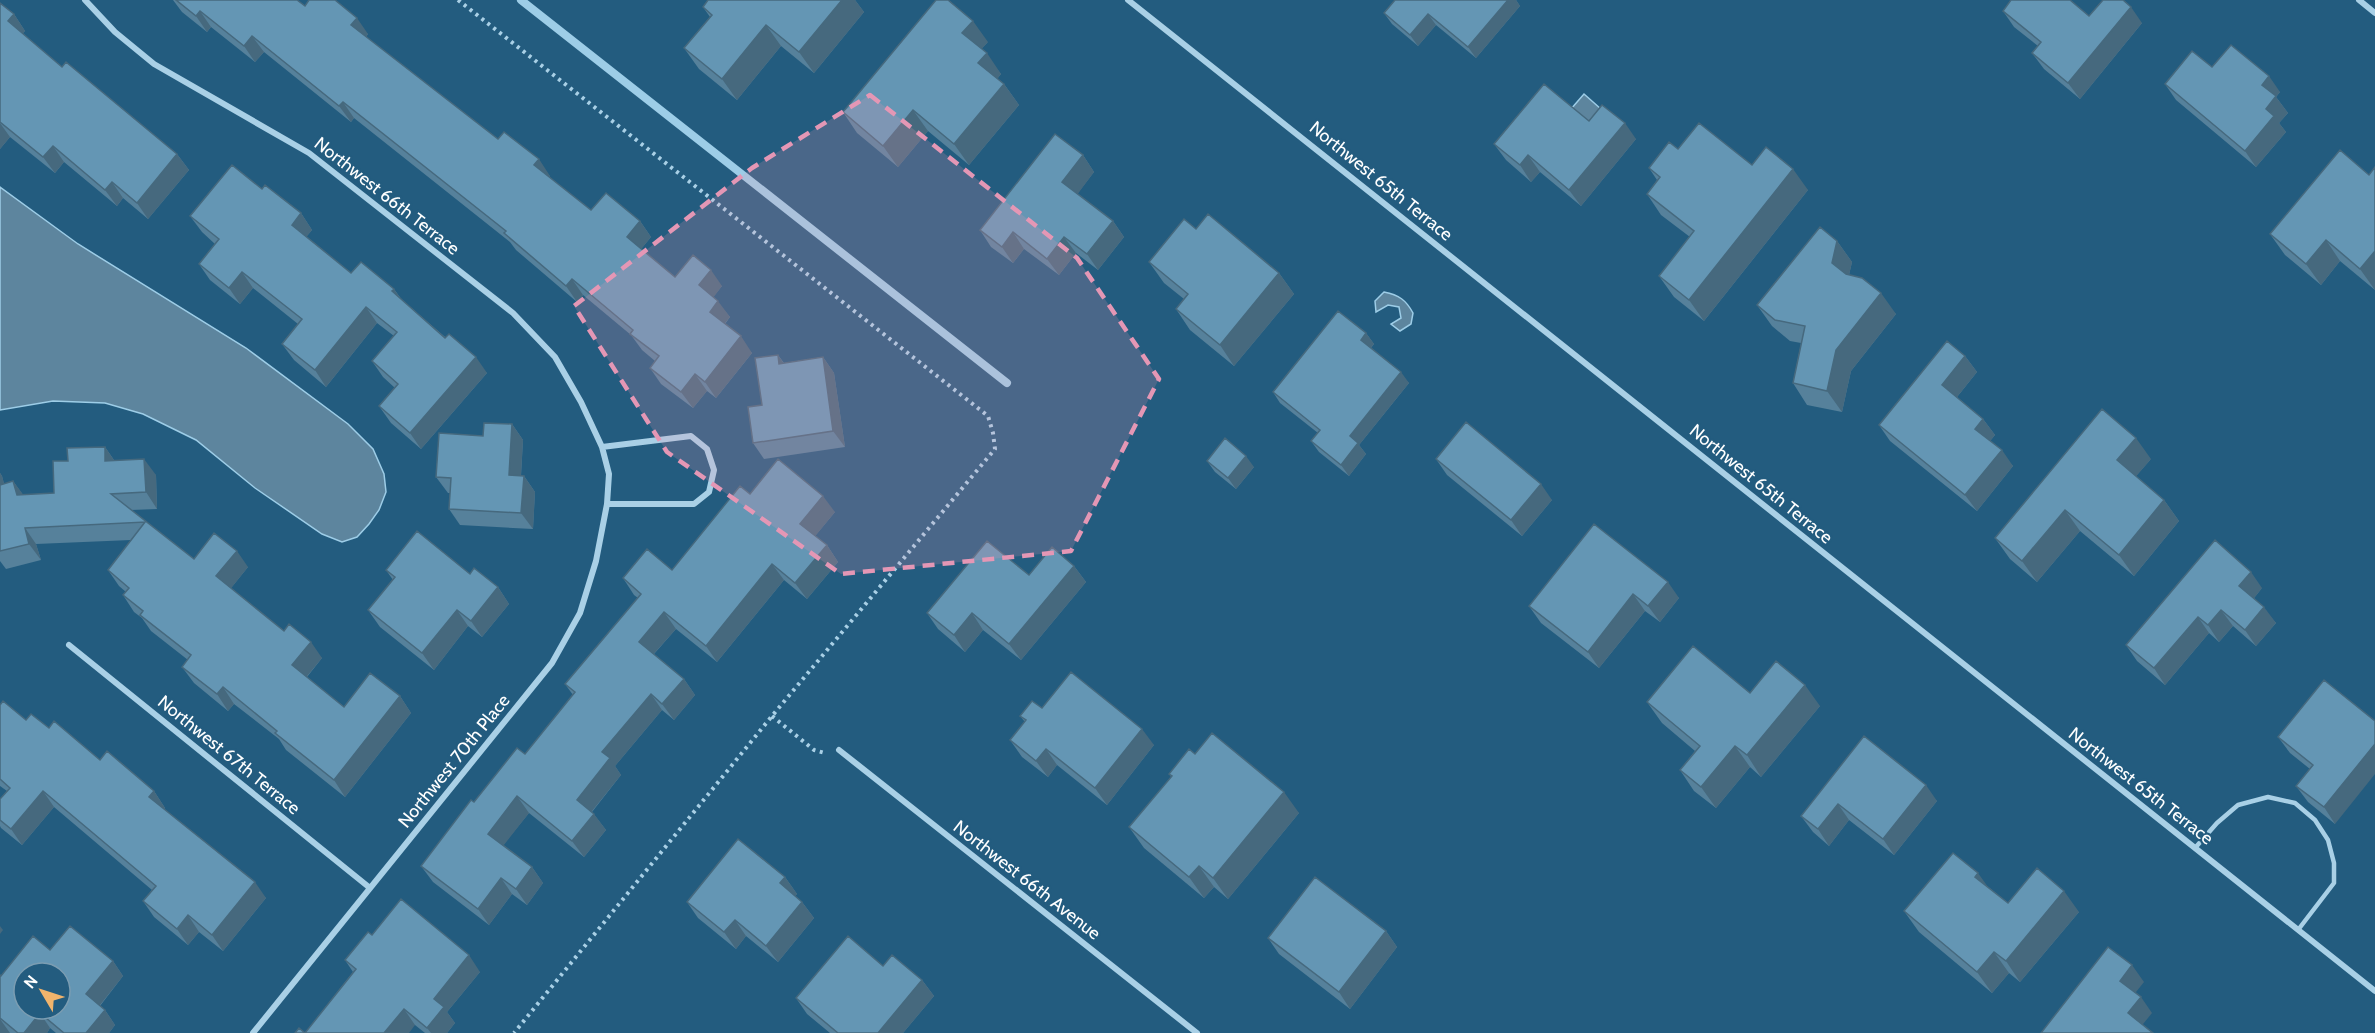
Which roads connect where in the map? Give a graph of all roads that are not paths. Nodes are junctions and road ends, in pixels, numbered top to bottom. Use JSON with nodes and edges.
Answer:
{"nodes":[{"id":1,"x":85,"y":0,"type":"edge"},
{"id":2,"x":1128,"y":0,"type":"edge"},
{"id":3,"x":2359,"y":0,"type":"edge"},
{"id":4,"x":2375,"y":13,"type":"edge"},
{"id":5,"x":602,"y":447,"type":"junction"},
{"id":6,"x":609,"y":474,"type":"joint"},
{"id":7,"x":608,"y":504,"type":"junction"},
{"id":8,"x":69,"y":645,"type":"dead end"},
{"id":9,"x":839,"y":750,"type":"road end"},
{"id":10,"x":2195,"y":848,"type":"junction"},
{"id":11,"x":370,"y":888,"type":"junction"},
{"id":12,"x":2298,"y":930,"type":"junction"},
{"id":13,"x":2375,"y":991,"type":"edge"},
{"id":14,"x":253,"y":1033,"type":"edge"},
{"id":15,"x":1197,"y":1033,"type":"edge"}],
"edges":[{"from":1,"to":5,"type":"street","name":"Northwest 66th Terrace"},
{"from":2,"to":10,"type":"street","name":"Northwest 65th Terrace"},
{"from":3,"to":4,"type":"street"},
{"from":5,"to":6,"type":"street","name":"Northwest 66th Terrace"},
{"from":5,"to":7,"type":"street"},
{"from":6,"to":7,"type":"street","name":"Northwest 70th Place"},
{"from":7,"to":11,"type":"street","name":"Northwest 70th Place"},
{"from":8,"to":11,"type":"street","name":"Northwest 67th Terrace"},
{"from":9,"to":15,"type":"street","name":"Northwest 66th Avenue"},
{"from":10,"to":12,"type":"street","name":"Northwest 65th Terrace"},
{"from":10,"to":12,"type":"lane"},
{"from":11,"to":14,"type":"street","name":"Northwest 70th Place"},
{"from":12,"to":13,"type":"street","name":"Northwest 65th Terrace"}]}
